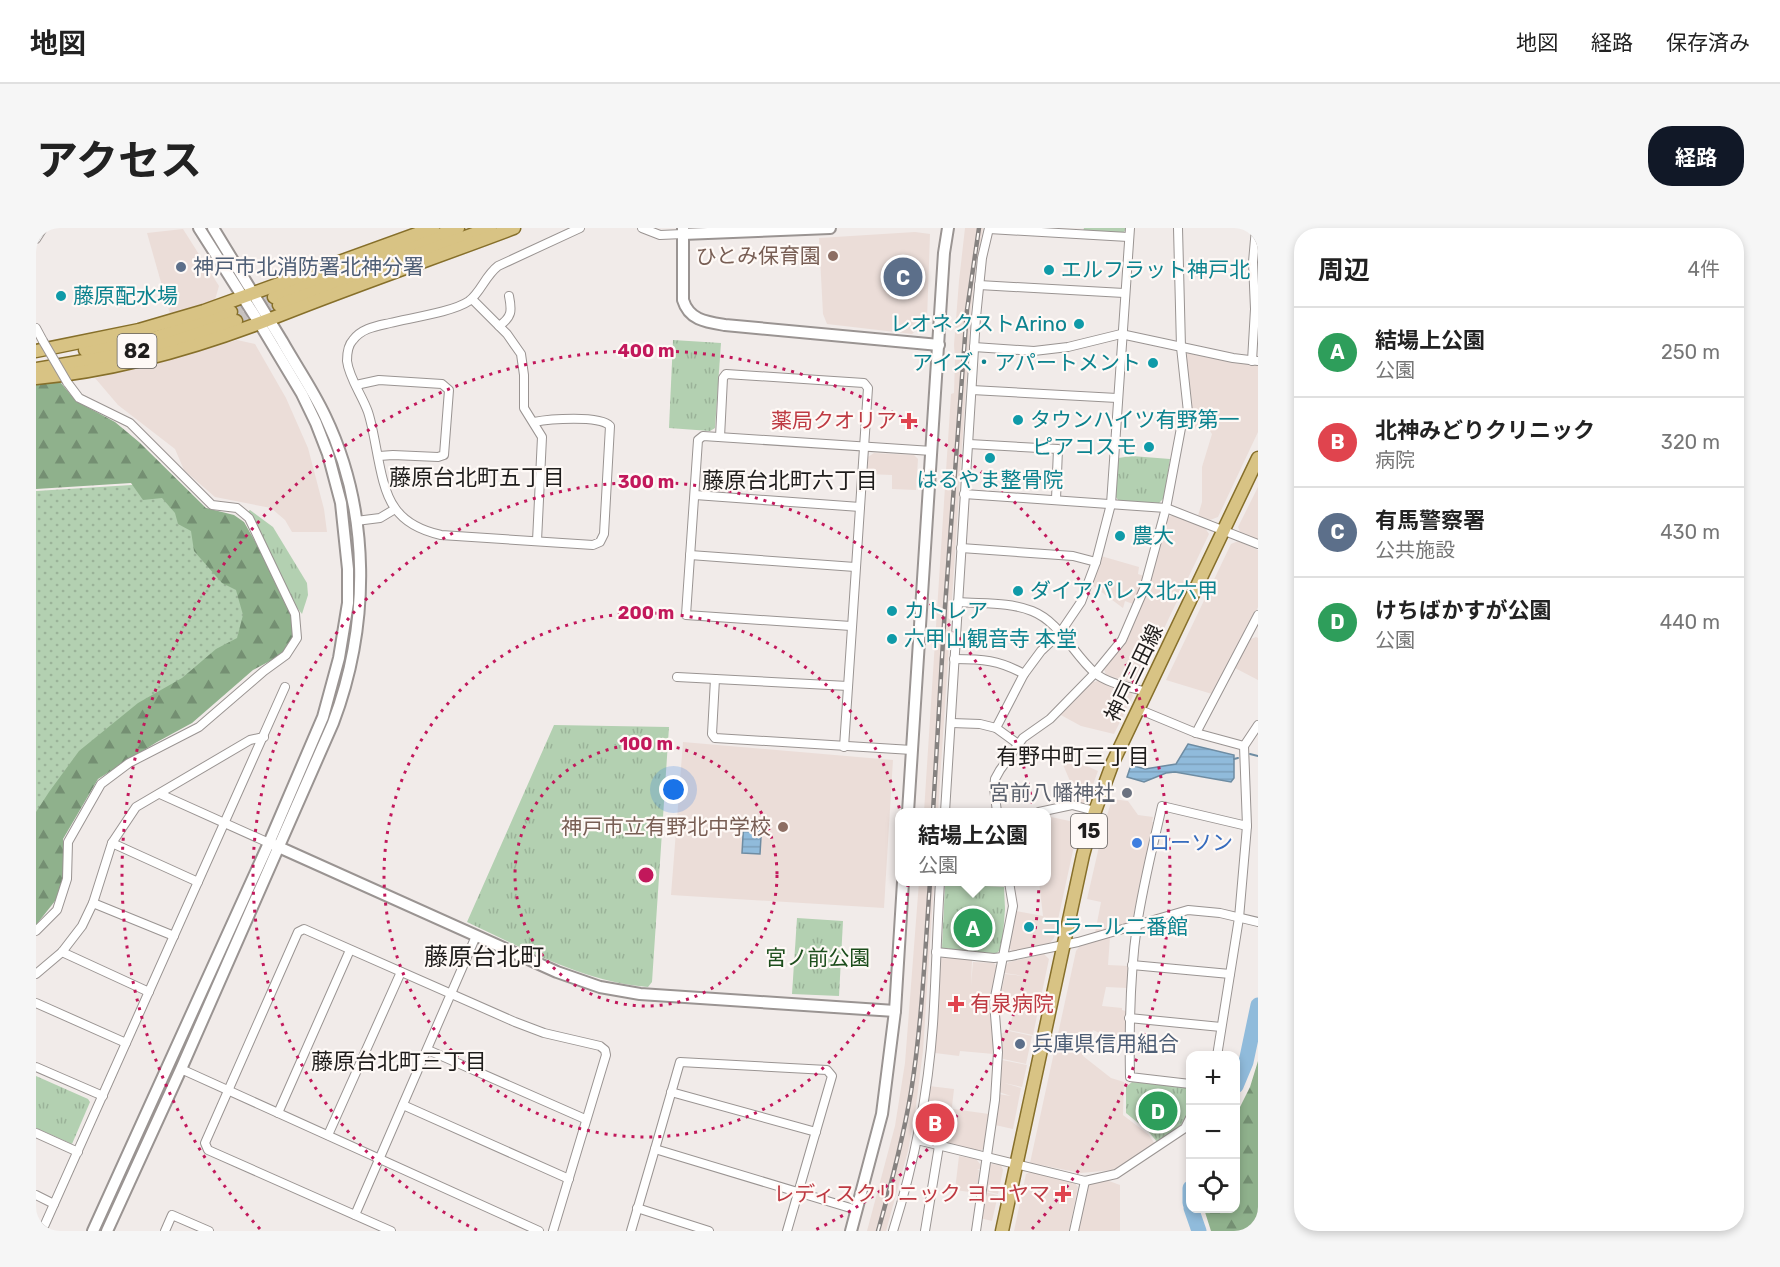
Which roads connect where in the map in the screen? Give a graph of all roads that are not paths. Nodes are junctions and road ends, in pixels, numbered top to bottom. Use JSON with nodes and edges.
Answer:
{"nodes":[{"id":1,"x":43,"y":228,"type":"edge"},
{"id":2,"x":199,"y":228,"type":"edge"},
{"id":3,"x":213,"y":228,"type":"edge"},
{"id":4,"x":433,"y":228,"type":"edge"},
{"id":5,"x":458,"y":228,"type":"edge"},
{"id":6,"x":490,"y":228,"type":"edge"},
{"id":7,"x":514,"y":228,"type":"edge"},
{"id":8,"x":580,"y":228,"type":"edge"},
{"id":9,"x":642,"y":228,"type":"edge"},
{"id":10,"x":831,"y":228,"type":"edge"},
{"id":11,"x":839,"y":228,"type":"edge"},
{"id":12,"x":948,"y":228,"type":"edge"},
{"id":13,"x":989,"y":228,"type":"edge"},
{"id":14,"x":1130,"y":228,"type":"edge"},
{"id":15,"x":1178,"y":228,"type":"edge"},
{"id":16,"x":1256,"y":228,"type":"edge"},
{"id":17,"x":683,"y":231,"type":"edge"},
{"id":18,"x":1128,"y":237,"type":"junction"},
{"id":19,"x":36,"y":239,"type":"edge"},
{"id":20,"x":979,"y":285,"type":"junction"},
{"id":21,"x":1124,"y":293,"type":"junction"},
{"id":22,"x":248,"y":295,"type":"junction"},
{"id":23,"x":509,"y":296,"type":"dead end"},
{"id":24,"x":472,"y":299,"type":"junction"},
{"id":25,"x":265,"y":322,"type":"junction"},
{"id":26,"x":499,"y":326,"type":"junction"},
{"id":27,"x":36,"y":328,"type":"edge"},
{"id":28,"x":1121,"y":334,"type":"junction"},
{"id":29,"x":939,"y":345,"type":"junction"},
{"id":30,"x":40,"y":346,"type":"edge"},
{"id":31,"x":975,"y":347,"type":"junction"},
{"id":32,"x":1181,"y":347,"type":"junction"},
{"id":33,"x":36,"y":358,"type":"edge"},
{"id":34,"x":1255,"y":361,"type":"edge"},
{"id":35,"x":36,"y":369,"type":"edge"},
{"id":36,"x":36,"y":378,"type":"edge"},
{"id":37,"x":356,"y":384,"type":"junction"},
{"id":38,"x":972,"y":390,"type":"junction"},
{"id":39,"x":1117,"y":398,"type":"junction"},
{"id":40,"x":534,"y":422,"type":"junction"},
{"id":41,"x":720,"y":436,"type":"junction"},
{"id":42,"x":969,"y":444,"type":"junction"},
{"id":43,"x":865,"y":446,"type":"junction"},
{"id":44,"x":932,"y":451,"type":"junction"},
{"id":45,"x":379,"y":456,"type":"junction"},
{"id":46,"x":1258,"y":458,"type":"edge"},
{"id":47,"x":964,"y":494,"type":"junction"},
{"id":48,"x":695,"y":495,"type":"junction"},
{"id":49,"x":1056,"y":499,"type":"junction"},
{"id":50,"x":1111,"y":504,"type":"junction"},
{"id":51,"x":860,"y":507,"type":"junction"},
{"id":52,"x":1166,"y":508,"type":"junction"},
{"id":53,"x":395,"y":509,"type":"junction"},
{"id":54,"x":356,"y":521,"type":"junction"},
{"id":55,"x":1223,"y":531,"type":"junction"},
{"id":56,"x":537,"y":541,"type":"junction"},
{"id":57,"x":1258,"y":544,"type":"edge"},
{"id":58,"x":961,"y":548,"type":"junction"},
{"id":59,"x":690,"y":555,"type":"junction"},
{"id":60,"x":1096,"y":562,"type":"junction"},
{"id":61,"x":855,"y":567,"type":"junction"},
{"id":62,"x":958,"y":602,"type":"junction"},
{"id":63,"x":1258,"y":615,"type":"edge"},
{"id":64,"x":851,"y":626,"type":"junction"},
{"id":65,"x":1060,"y":633,"type":"junction"},
{"id":66,"x":1254,"y":633,"type":"edge"},
{"id":67,"x":954,"y":659,"type":"junction"},
{"id":68,"x":1095,"y":673,"type":"junction"},
{"id":69,"x":1024,"y":674,"type":"junction"},
{"id":70,"x":677,"y":677,"type":"dead end"},
{"id":71,"x":715,"y":679,"type":"junction"},
{"id":72,"x":848,"y":686,"type":"junction"},
{"id":73,"x":285,"y":687,"type":"dead end"},
{"id":74,"x":1147,"y":692,"type":"junction"},
{"id":75,"x":1138,"y":709,"type":"junction"},
{"id":76,"x":952,"y":723,"type":"junction"},
{"id":77,"x":996,"y":728,"type":"junction"},
{"id":78,"x":1257,"y":728,"type":"edge"},
{"id":79,"x":1196,"y":733,"type":"junction"},
{"id":80,"x":264,"y":737,"type":"junction"},
{"id":81,"x":1018,"y":744,"type":"junction"},
{"id":82,"x":1245,"y":746,"type":"junction"},
{"id":83,"x":844,"y":747,"type":"junction"},
{"id":84,"x":912,"y":750,"type":"junction"},
{"id":85,"x":160,"y":794,"type":"junction"},
{"id":86,"x":908,"y":808,"type":"edge"},
{"id":87,"x":945,"y":808,"type":"edge"},
{"id":88,"x":996,"y":808,"type":"edge"},
{"id":89,"x":1051,"y":810,"type":"edge"},
{"id":90,"x":1095,"y":811,"type":"junction"},
{"id":91,"x":225,"y":824,"type":"junction"},
{"id":92,"x":1247,"y":826,"type":"junction"},
{"id":93,"x":112,"y":843,"type":"junction"},
{"id":94,"x":274,"y":845,"type":"junction"},
{"id":95,"x":198,"y":882,"type":"junction"},
{"id":96,"x":903,"y":886,"type":"edge"},
{"id":97,"x":940,"y":886,"type":"edge"},
{"id":98,"x":1010,"y":886,"type":"edge"},
{"id":99,"x":93,"y":903,"type":"junction"},
{"id":100,"x":1239,"y":918,"type":"junction"},
{"id":101,"x":1258,"y":922,"type":"edge"},
{"id":102,"x":1137,"y":925,"type":"junction"},
{"id":103,"x":36,"y":930,"type":"edge"},
{"id":104,"x":174,"y":936,"type":"junction"},
{"id":105,"x":476,"y":936,"type":"junction"},
{"id":106,"x":1064,"y":945,"type":"junction"},
{"id":107,"x":350,"y":950,"type":"junction"},
{"id":108,"x":62,"y":952,"type":"junction"},
{"id":109,"x":936,"y":952,"type":"junction"},
{"id":110,"x":1003,"y":957,"type":"junction"},
{"id":111,"x":1132,"y":965,"type":"junction"},
{"id":112,"x":401,"y":972,"type":"junction"},
{"id":113,"x":36,"y":974,"type":"edge"},
{"id":114,"x":1230,"y":974,"type":"junction"},
{"id":115,"x":148,"y":992,"type":"junction"},
{"id":116,"x":452,"y":994,"type":"junction"},
{"id":117,"x":36,"y":1003,"type":"edge"},
{"id":118,"x":895,"y":1011,"type":"junction"},
{"id":119,"x":1129,"y":1018,"type":"junction"},
{"id":120,"x":1221,"y":1027,"type":"junction"},
{"id":121,"x":126,"y":1043,"type":"junction"},
{"id":122,"x":428,"y":1050,"type":"junction"},
{"id":123,"x":1218,"y":1051,"type":"edge"},
{"id":124,"x":36,"y":1067,"type":"edge"},
{"id":125,"x":181,"y":1069,"type":"junction"},
{"id":126,"x":1186,"y":1083,"type":"edge"},
{"id":127,"x":227,"y":1090,"type":"junction"},
{"id":128,"x":671,"y":1092,"type":"junction"},
{"id":129,"x":103,"y":1096,"type":"junction"},
{"id":130,"x":403,"y":1105,"type":"junction"},
{"id":131,"x":278,"y":1113,"type":"junction"},
{"id":132,"x":585,"y":1119,"type":"junction"},
{"id":133,"x":1186,"y":1126,"type":"edge"},
{"id":134,"x":816,"y":1132,"type":"junction"},
{"id":135,"x":36,"y":1133,"type":"edge"},
{"id":136,"x":328,"y":1135,"type":"junction"},
{"id":137,"x":917,"y":1140,"type":"junction"},
{"id":138,"x":939,"y":1146,"type":"junction"},
{"id":139,"x":655,"y":1149,"type":"junction"},
{"id":140,"x":78,"y":1152,"type":"junction"},
{"id":141,"x":986,"y":1157,"type":"junction"},
{"id":142,"x":379,"y":1160,"type":"junction"},
{"id":143,"x":1016,"y":1164,"type":"junction"},
{"id":144,"x":569,"y":1179,"type":"junction"},
{"id":145,"x":1085,"y":1181,"type":"junction"},
{"id":146,"x":798,"y":1192,"type":"junction"},
{"id":147,"x":36,"y":1196,"type":"edge"},
{"id":148,"x":54,"y":1204,"type":"junction"},
{"id":149,"x":637,"y":1209,"type":"junction"},
{"id":150,"x":857,"y":1210,"type":"junction"},
{"id":151,"x":355,"y":1215,"type":"junction"},
{"id":152,"x":42,"y":1231,"type":"edge"},
{"id":153,"x":93,"y":1231,"type":"edge"},
{"id":154,"x":107,"y":1231,"type":"edge"},
{"id":155,"x":165,"y":1231,"type":"edge"},
{"id":156,"x":209,"y":1231,"type":"edge"},
{"id":157,"x":391,"y":1231,"type":"edge"},
{"id":158,"x":537,"y":1231,"type":"edge"},
{"id":159,"x":553,"y":1231,"type":"edge"},
{"id":160,"x":631,"y":1231,"type":"edge"},
{"id":161,"x":709,"y":1231,"type":"edge"},
{"id":162,"x":787,"y":1231,"type":"edge"},
{"id":163,"x":850,"y":1231,"type":"edge"},
{"id":164,"x":893,"y":1231,"type":"edge"},
{"id":165,"x":926,"y":1231,"type":"edge"},
{"id":166,"x":976,"y":1231,"type":"edge"},
{"id":167,"x":1002,"y":1231,"type":"edge"},
{"id":168,"x":1074,"y":1231,"type":"edge"}],
"edges":[{"from":1,"to":19,"type":"street"},
{"from":2,"to":22,"type":"street"},
{"from":3,"to":22,"type":"street"},
{"from":4,"to":22,"type":"main road"},
{"from":5,"to":6,"type":"main road"},
{"from":7,"to":25,"type":"main road"},
{"from":8,"to":24,"type":"street"},
{"from":9,"to":17,"type":"street"},
{"from":10,"to":11,"type":"street"},
{"from":10,"to":17,"type":"street"},
{"from":12,"to":29,"type":"street"},
{"from":13,"to":18,"type":"street"},
{"from":13,"to":20,"type":"street"},
{"from":14,"to":18,"type":"street"},
{"from":15,"to":32,"type":"street"},
{"from":16,"to":34,"type":"street"},
{"from":17,"to":29,"type":"street"},
{"from":18,"to":21,"type":"street"},
{"from":20,"to":21,"type":"street"},
{"from":20,"to":31,"type":"street"},
{"from":21,"to":28,"type":"street"},
{"from":22,"to":25,"type":"street"},
{"from":22,"to":30,"type":"main road"},
{"from":23,"to":26,"type":"street"},
{"from":24,"to":26,"type":"street"},
{"from":24,"to":37,"type":"street"},
{"from":25,"to":36,"type":"main road"},
{"from":25,"to":54,"type":"street"},
{"from":25,"to":94,"type":"street"},
{"from":26,"to":40,"type":"street"},
{"from":27,"to":30,"type":"street"},
{"from":28,"to":31,"type":"street"},
{"from":28,"to":32,"type":"street"},
{"from":28,"to":39,"type":"street"},
{"from":29,"to":44,"type":"street"},
{"from":30,"to":103,"type":"street","bridge":true},
{"from":31,"to":38,"type":"street"},
{"from":32,"to":34,"type":"street"},
{"from":32,"to":52,"type":"street"},
{"from":33,"to":35,"type":"main road","number":"82"},
{"from":37,"to":45,"type":"street"},
{"from":37,"to":45,"type":"street"},
{"from":38,"to":39,"type":"street"},
{"from":38,"to":42,"type":"street"},
{"from":39,"to":50,"type":"street"},
{"from":40,"to":56,"type":"street"},
{"from":40,"to":56,"type":"street"},
{"from":41,"to":43,"type":"street"},
{"from":41,"to":43,"type":"street"},
{"from":41,"to":48,"type":"street"},
{"from":42,"to":47,"type":"street"},
{"from":42,"to":49,"type":"street"},
{"from":43,"to":44,"type":"street"},
{"from":43,"to":51,"type":"street"},
{"from":44,"to":84,"type":"street"},
{"from":45,"to":53,"type":"street"},
{"from":46,"to":55,"type":"main road","name":"神戸三田線","number":"15"},
{"from":47,"to":49,"type":"street"},
{"from":47,"to":58,"type":"street"},
{"from":48,"to":51,"type":"street"},
{"from":48,"to":59,"type":"street"},
{"from":49,"to":50,"type":"street"},
{"from":50,"to":52,"type":"street"},
{"from":50,"to":60,"type":"street"},
{"from":51,"to":61,"type":"street"},
{"from":52,"to":55,"type":"street"},
{"from":52,"to":68,"type":"street"},
{"from":53,"to":54,"type":"street"},
{"from":53,"to":56,"type":"street"},
{"from":54,"to":94,"type":"street"},
{"from":55,"to":57,"type":"street"},
{"from":55,"to":74,"type":"main road","name":"神戸三田線","number":"15"},
{"from":58,"to":60,"type":"street"},
{"from":58,"to":62,"type":"street"},
{"from":59,"to":61,"type":"street"},
{"from":59,"to":64,"type":"street"},
{"from":60,"to":65,"type":"street"},
{"from":61,"to":64,"type":"street"},
{"from":62,"to":65,"type":"street"},
{"from":62,"to":67,"type":"street"},
{"from":63,"to":66,"type":"street"},
{"from":64,"to":72,"type":"street"},
{"from":65,"to":68,"type":"street"},
{"from":65,"to":69,"type":"street"},
{"from":66,"to":79,"type":"street"},
{"from":67,"to":69,"type":"street"},
{"from":67,"to":76,"type":"street"},
{"from":68,"to":74,"type":"street"},
{"from":68,"to":81,"type":"street"},
{"from":69,"to":77,"type":"street"},
{"from":70,"to":71,"type":"street"},
{"from":71,"to":72,"type":"street"},
{"from":71,"to":83,"type":"street"},
{"from":72,"to":83,"type":"street"},
{"from":73,"to":80,"type":"street"},
{"from":74,"to":75,"type":"main road","name":"神戸三田線","number":"15"},
{"from":75,"to":79,"type":"street"},
{"from":75,"to":90,"type":"main road","name":"神戸三田線","number":"15"},
{"from":76,"to":77,"type":"street"},
{"from":76,"to":87,"type":"street"},
{"from":77,"to":81,"type":"street"},
{"from":78,"to":82,"type":"street"},
{"from":79,"to":82,"type":"street"},
{"from":80,"to":85,"type":"street"},
{"from":80,"to":91,"type":"street"},
{"from":81,"to":88,"type":"street"},
{"from":82,"to":92,"type":"street"},
{"from":83,"to":84,"type":"street"},
{"from":84,"to":86,"type":"street"},
{"from":85,"to":91,"type":"street"},
{"from":85,"to":93,"type":"street"},
{"from":89,"to":90,"type":"street"},
{"from":90,"to":106,"type":"main road","name":"神戸三田線","number":"15"},
{"from":91,"to":94,"type":"street"},
{"from":91,"to":95,"type":"street"},
{"from":92,"to":100,"type":"street"},
{"from":92,"to":102,"type":"street"},
{"from":93,"to":95,"type":"street"},
{"from":93,"to":99,"type":"street"},
{"from":94,"to":105,"type":"street"},
{"from":94,"to":125,"type":"street"},
{"from":94,"to":153,"type":"street"},
{"from":95,"to":104,"type":"street"},
{"from":96,"to":118,"type":"street"},
{"from":97,"to":109,"type":"street"},
{"from":98,"to":110,"type":"street"},
{"from":99,"to":104,"type":"street"},
{"from":99,"to":108,"type":"street"},
{"from":100,"to":101,"type":"street"},
{"from":100,"to":102,"type":"street"},
{"from":100,"to":114,"type":"street"},
{"from":102,"to":106,"type":"street"},
{"from":102,"to":111,"type":"street"},
{"from":104,"to":115,"type":"street"},
{"from":105,"to":116,"type":"street"},
{"from":105,"to":118,"type":"street"},
{"from":106,"to":110,"type":"street"},
{"from":106,"to":143,"type":"main road","name":"神戸三田線","number":"15"},
{"from":107,"to":112,"type":"street"},
{"from":107,"to":127,"type":"street"},
{"from":107,"to":131,"type":"street"},
{"from":108,"to":113,"type":"street"},
{"from":108,"to":115,"type":"street"},
{"from":109,"to":110,"type":"street"},
{"from":109,"to":137,"type":"street"},
{"from":110,"to":141,"type":"street"},
{"from":111,"to":114,"type":"street"},
{"from":111,"to":119,"type":"street"},
{"from":112,"to":116,"type":"street"},
{"from":112,"to":136,"type":"street"},
{"from":114,"to":120,"type":"street"},
{"from":115,"to":121,"type":"street"},
{"from":116,"to":122,"type":"street"},
{"from":116,"to":132,"type":"street"},
{"from":117,"to":121,"type":"street"},
{"from":118,"to":150,"type":"street"},
{"from":119,"to":120,"type":"street"},
{"from":119,"to":126,"type":"street"},
{"from":120,"to":123,"type":"street"},
{"from":121,"to":129,"type":"street"},
{"from":122,"to":130,"type":"street"},
{"from":122,"to":132,"type":"street"},
{"from":124,"to":129,"type":"street"},
{"from":125,"to":127,"type":"street"},
{"from":125,"to":154,"type":"street"},
{"from":127,"to":131,"type":"street"},
{"from":127,"to":151,"type":"street"},
{"from":128,"to":134,"type":"street"},
{"from":128,"to":134,"type":"street"},
{"from":128,"to":139,"type":"street"},
{"from":129,"to":140,"type":"street"},
{"from":130,"to":142,"type":"street"},
{"from":130,"to":144,"type":"street"},
{"from":131,"to":136,"type":"street"},
{"from":132,"to":144,"type":"street"},
{"from":133,"to":145,"type":"street"},
{"from":134,"to":146,"type":"street"},
{"from":135,"to":140,"type":"street"},
{"from":136,"to":142,"type":"street"},
{"from":137,"to":138,"type":"street"},
{"from":137,"to":164,"type":"street"},
{"from":138,"to":141,"type":"street"},
{"from":138,"to":165,"type":"street"},
{"from":139,"to":146,"type":"street"},
{"from":139,"to":149,"type":"street"},
{"from":140,"to":148,"type":"street"},
{"from":141,"to":143,"type":"street"},
{"from":141,"to":166,"type":"street"},
{"from":142,"to":151,"type":"street"},
{"from":142,"to":158,"type":"street"},
{"from":143,"to":145,"type":"street"},
{"from":143,"to":167,"type":"main road","name":"神戸三田線","number":"15"},
{"from":144,"to":159,"type":"street"},
{"from":145,"to":168,"type":"street"},
{"from":146,"to":150,"type":"street"},
{"from":146,"to":162,"type":"street"},
{"from":147,"to":148,"type":"street"},
{"from":148,"to":152,"type":"street"},
{"from":149,"to":160,"type":"street"},
{"from":149,"to":161,"type":"street"},
{"from":150,"to":163,"type":"street"},
{"from":151,"to":157,"type":"street"},
{"from":155,"to":156,"type":"street"}]}
